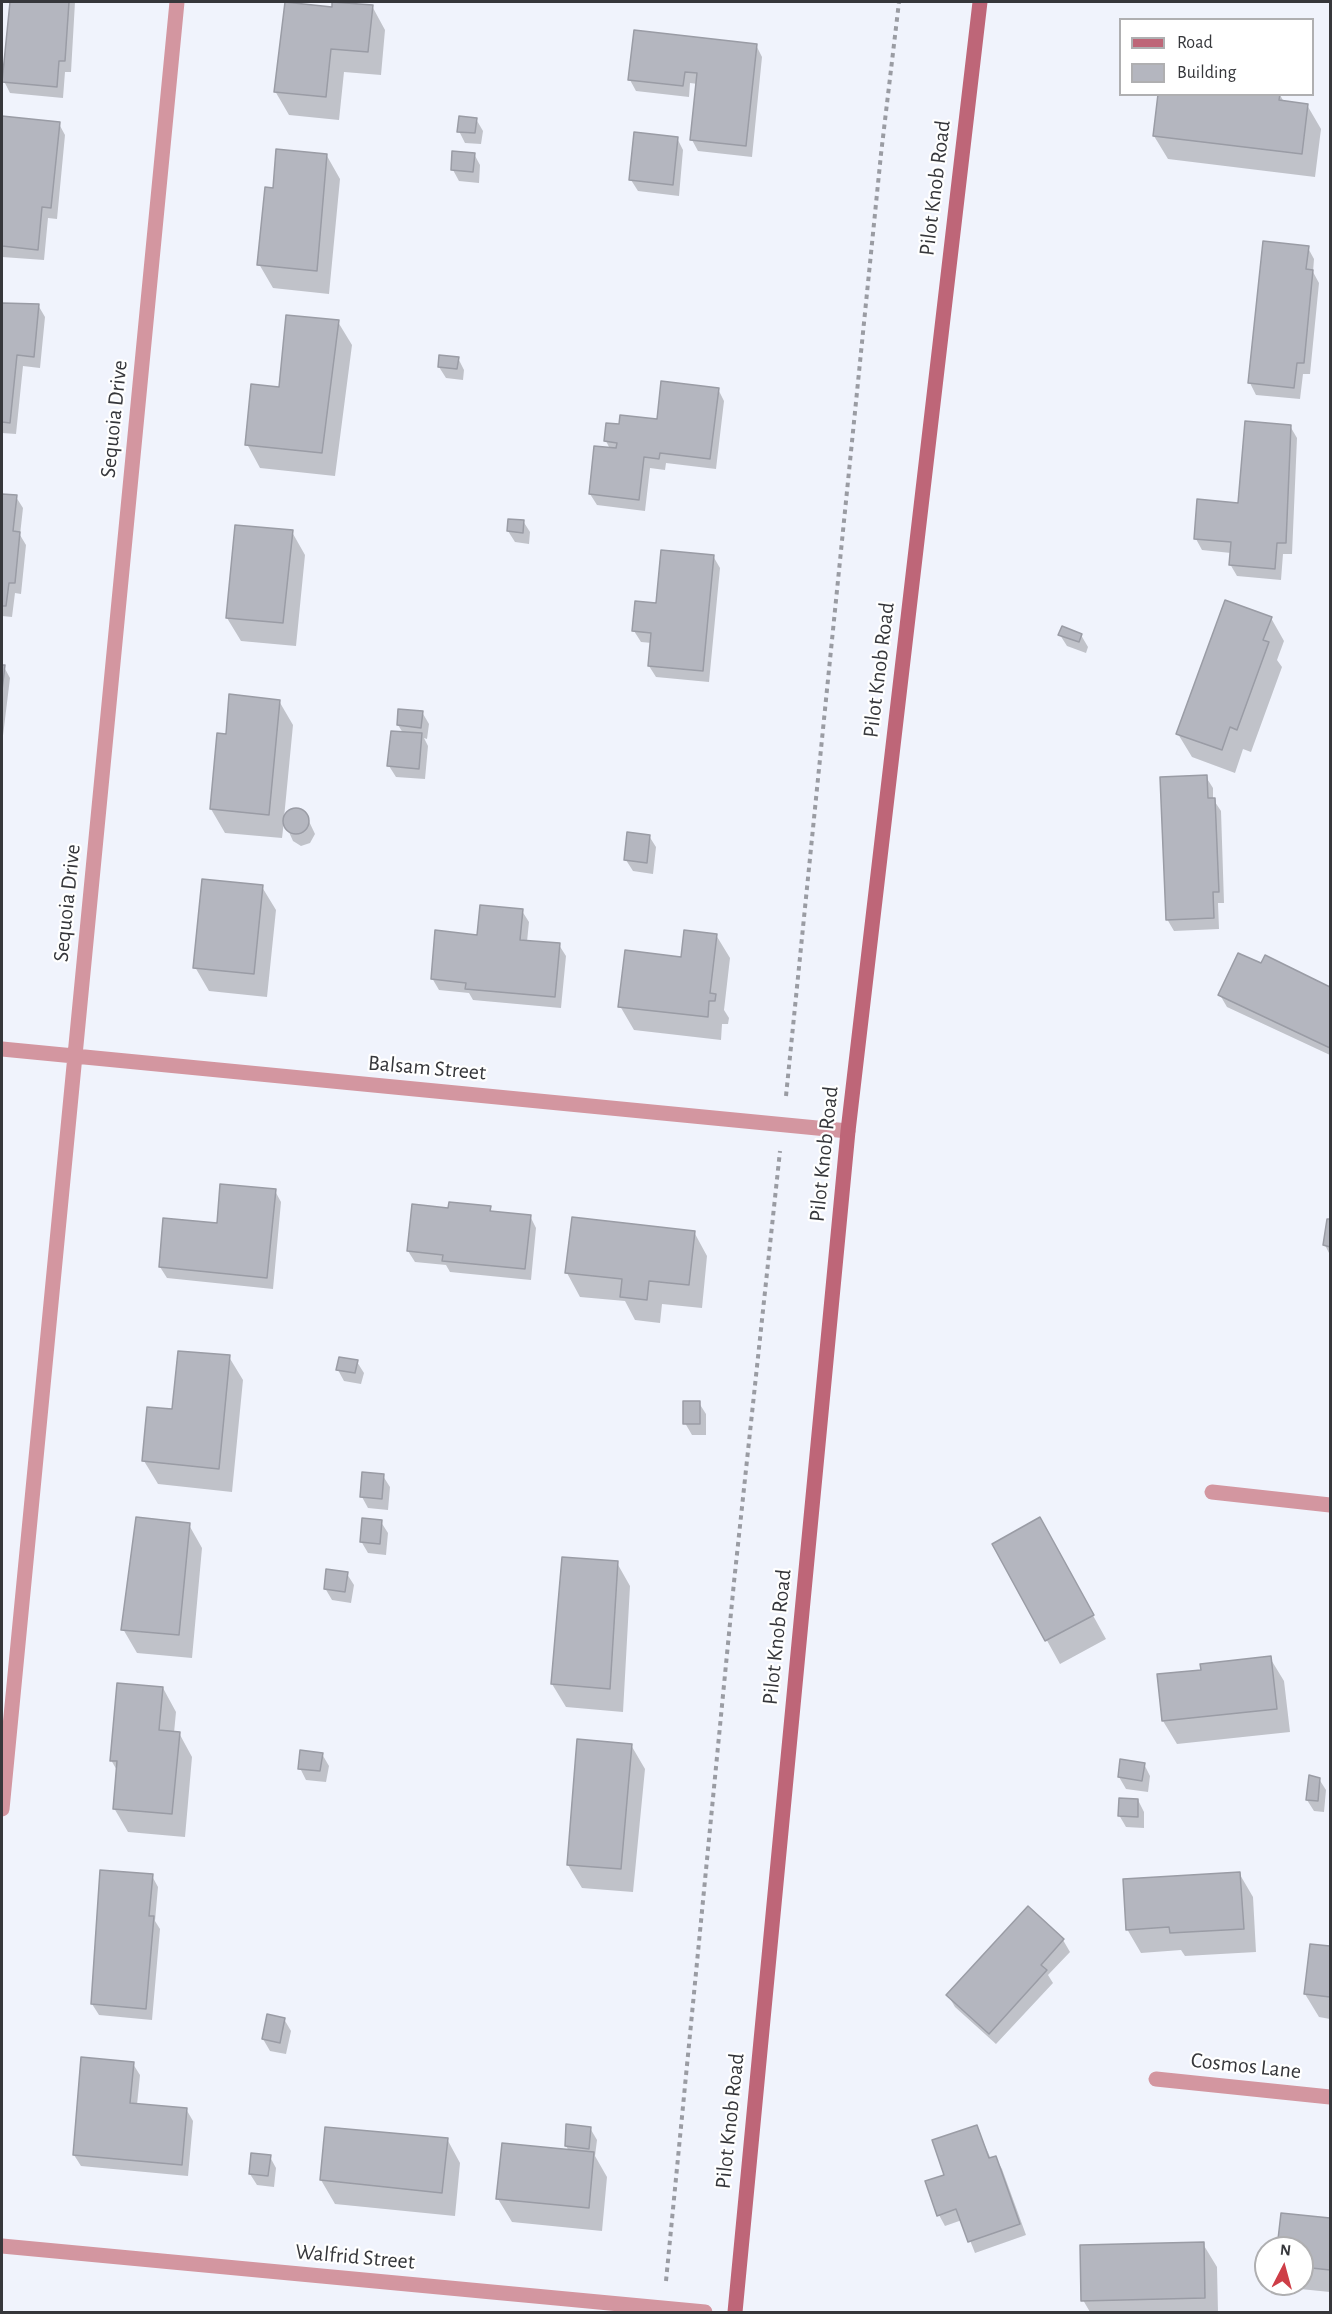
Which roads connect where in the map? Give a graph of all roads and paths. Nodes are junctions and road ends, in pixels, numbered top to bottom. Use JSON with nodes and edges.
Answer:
{"nodes":[{"id":1,"x":177,"y":2,"type":"edge"},
{"id":2,"x":899,"y":2,"type":"edge"},
{"id":3,"x":980,"y":2,"type":"edge"},
{"id":4,"x":2,"y":1049,"type":"edge"},
{"id":5,"x":74,"y":1056,"type":"junction"},
{"id":6,"x":783,"y":1124,"type":"junction"},
{"id":7,"x":848,"y":1131,"type":"junction"},
{"id":8,"x":1212,"y":1492,"type":"dead end"},
{"id":9,"x":1330,"y":1504,"type":"edge"},
{"id":10,"x":2,"y":1809,"type":"edge"},
{"id":11,"x":1156,"y":2079,"type":"dead end"},
{"id":12,"x":1330,"y":2097,"type":"edge"},
{"id":13,"x":2,"y":2246,"type":"edge"},
{"id":14,"x":664,"y":2309,"type":"junction"},
{"id":15,"x":705,"y":2313,"type":"edge"},
{"id":16,"x":735,"y":2313,"type":"edge"}],
"edges":[{"from":1,"to":5,"type":"street","name":"Sequoia Drive"},
{"from":2,"to":6,"type":"path"},
{"from":3,"to":7,"type":"main road","name":"Pilot Knob Road"},
{"from":4,"to":5,"type":"street","name":"Balsam Street"},
{"from":5,"to":6,"type":"street","name":"Balsam Street"},
{"from":5,"to":10,"type":"street","name":"Sequoia Drive"},
{"from":6,"to":7,"type":"street","name":"Balsam Street"},
{"from":6,"to":14,"type":"path"},
{"from":7,"to":16,"type":"main road","name":"Pilot Knob Road"},
{"from":8,"to":9,"type":"street"},
{"from":11,"to":12,"type":"street","name":"Cosmos Lane"},
{"from":13,"to":14,"type":"street","name":"Walfrid Street"},
{"from":14,"to":15,"type":"street","name":"Walfrid Street"}]}
